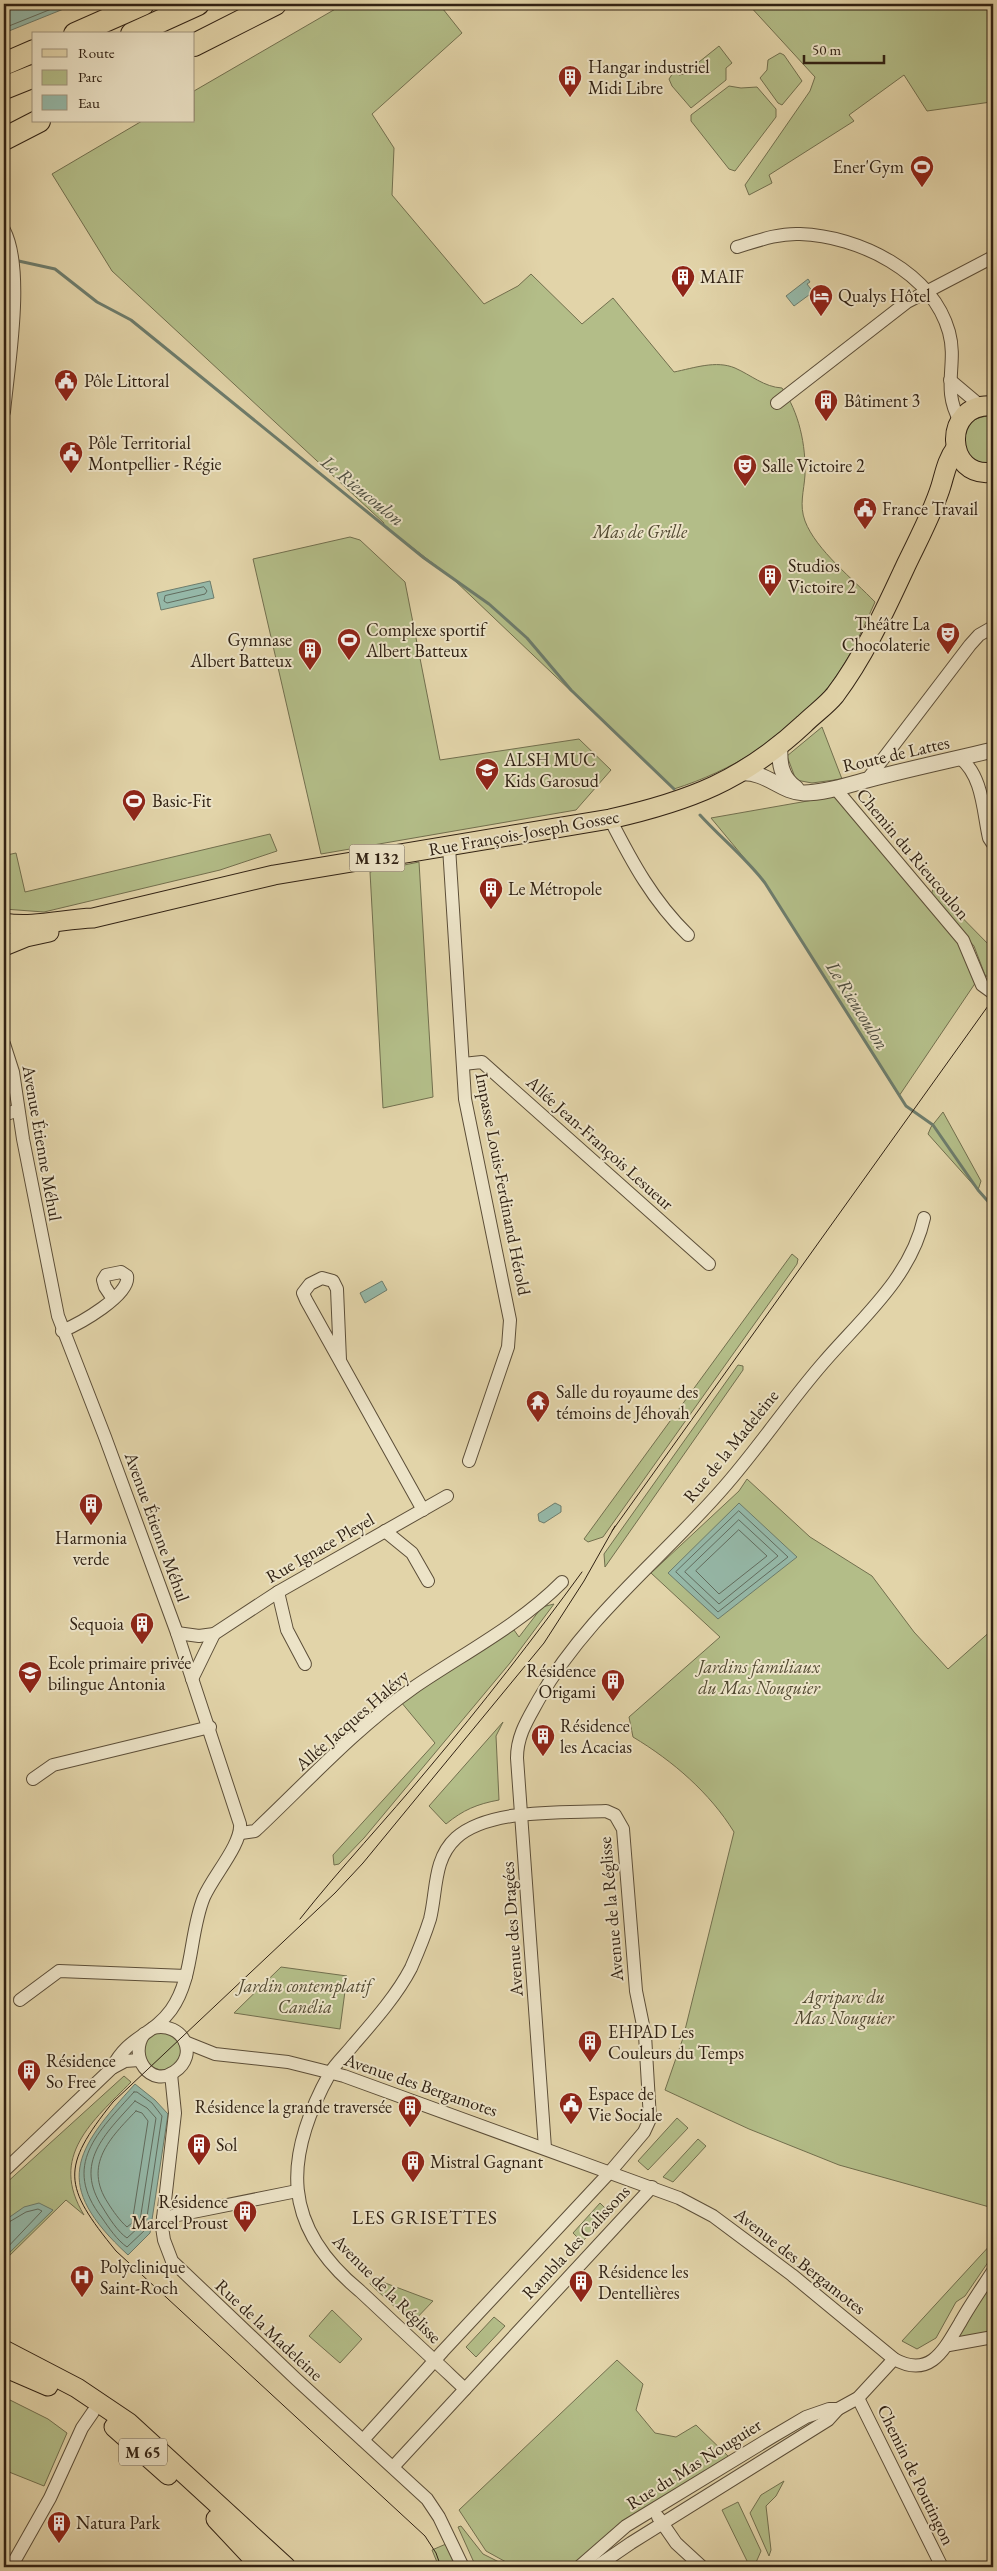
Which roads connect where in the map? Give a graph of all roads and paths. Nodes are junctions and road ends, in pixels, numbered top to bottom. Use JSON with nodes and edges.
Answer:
{"nodes":[{"id":1,"x":143,"y":4,"type":"edge"},
{"id":2,"x":198,"y":4,"type":"edge"},
{"id":3,"x":275,"y":4,"type":"edge"},
{"id":4,"x":80,"y":32,"type":"edge"},
{"id":5,"x":136,"y":32,"type":"edge"},
{"id":6,"x":195,"y":44,"type":"edge"},
{"id":7,"x":32,"y":52,"type":"edge"},
{"id":8,"x":4,"y":64,"type":"edge"},
{"id":9,"x":32,"y":77,"type":"edge"},
{"id":10,"x":4,"y":88,"type":"edge"},
{"id":11,"x":37,"y":122,"type":"edge"},
{"id":12,"x":4,"y":139,"type":"edge"},
{"id":13,"x":4,"y":230,"type":"edge"},
{"id":14,"x":737,"y":247,"type":"dead end"},
{"id":15,"x":993,"y":256,"type":"edge"},
{"id":16,"x":927,"y":290,"type":"junction"},
{"id":17,"x":950,"y":380,"type":"junction"},
{"id":18,"x":777,"y":403,"type":"dead end"},
{"id":19,"x":990,"y":406,"type":"edge"},
{"id":20,"x":4,"y":412,"type":"edge"},
{"id":21,"x":960,"y":421,"type":"junction"},
{"id":22,"x":956,"y":448,"type":"junction"},
{"id":23,"x":973,"y":469,"type":"junction"},
{"id":24,"x":993,"y":472,"type":"edge"},
{"id":25,"x":941,"y":487,"type":"junction"},
{"id":26,"x":993,"y":627,"type":"edge"},
{"id":27,"x":780,"y":746,"type":"junction"},
{"id":28,"x":993,"y":750,"type":"edge"},
{"id":29,"x":960,"y":758,"type":"junction"},
{"id":30,"x":740,"y":773,"type":"junction"},
{"id":31,"x":867,"y":780,"type":"junction"},
{"id":32,"x":835,"y":788,"type":"junction"},
{"id":33,"x":806,"y":793,"type":"junction"},
{"id":34,"x":610,"y":819,"type":"junction"},
{"id":35,"x":993,"y":844,"type":"edge"},
{"id":36,"x":449,"y":847,"type":"junction"},
{"id":37,"x":93,"y":918,"type":"junction"},
{"id":38,"x":4,"y":923,"type":"edge"},
{"id":39,"x":688,"y":935,"type":"dead end"},
{"id":40,"x":4,"y":946,"type":"edge"},
{"id":41,"x":993,"y":993,"type":"edge"},
{"id":42,"x":4,"y":1044,"type":"edge"},
{"id":43,"x":462,"y":1064,"type":"junction"},
{"id":44,"x":18,"y":1110,"type":"junction"},
{"id":45,"x":4,"y":1115,"type":"edge"},
{"id":46,"x":924,"y":1218,"type":"dead end"},
{"id":47,"x":709,"y":1264,"type":"dead end"},
{"id":48,"x":112,"y":1299,"type":"dead end"},
{"id":49,"x":62,"y":1331,"type":"junction"},
{"id":50,"x":340,"y":1360,"type":"junction"},
{"id":51,"x":469,"y":1461,"type":"dead end"},
{"id":52,"x":447,"y":1496,"type":"dead end"},
{"id":53,"x":423,"y":1510,"type":"junction"},
{"id":54,"x":385,"y":1531,"type":"junction"},
{"id":55,"x":428,"y":1581,"type":"dead end"},
{"id":56,"x":562,"y":1582,"type":"dead end"},
{"id":57,"x":278,"y":1592,"type":"junction"},
{"id":58,"x":176,"y":1633,"type":"junction"},
{"id":59,"x":214,"y":1634,"type":"junction"},
{"id":60,"x":304,"y":1664,"type":"dead end"},
{"id":61,"x":192,"y":1679,"type":"junction"},
{"id":62,"x":532,"y":1711,"type":"joint"},
{"id":63,"x":210,"y":1727,"type":"junction"},
{"id":64,"x":33,"y":1778,"type":"dead end"},
{"id":65,"x":521,"y":1815,"type":"junction"},
{"id":66,"x":241,"y":1833,"type":"junction"},
{"id":67,"x":186,"y":1976,"type":"junction"},
{"id":68,"x":20,"y":2000,"type":"dead end"},
{"id":69,"x":171,"y":2010,"type":"junction"},
{"id":70,"x":174,"y":2029,"type":"junction"},
{"id":71,"x":148,"y":2031,"type":"junction"},
{"id":72,"x":185,"y":2042,"type":"junction"},
{"id":73,"x":215,"y":2054,"type":"junction"},
{"id":74,"x":139,"y":2060,"type":"junction"},
{"id":75,"x":184,"y":2061,"type":"junction"},
{"id":76,"x":112,"y":2068,"type":"junction"},
{"id":77,"x":331,"y":2072,"type":"junction"},
{"id":78,"x":170,"y":2074,"type":"junction"},
{"id":79,"x":545,"y":2148,"type":"junction"},
{"id":80,"x":4,"y":2172,"type":"edge"},
{"id":81,"x":610,"y":2172,"type":"junction"},
{"id":82,"x":652,"y":2187,"type":"junction"},
{"id":83,"x":297,"y":2191,"type":"junction"},
{"id":84,"x":163,"y":2218,"type":"junction"},
{"id":85,"x":993,"y":2271,"type":"edge"},
{"id":86,"x":993,"y":2337,"type":"edge"},
{"id":87,"x":949,"y":2345,"type":"junction"},
{"id":88,"x":4,"y":2350,"type":"edge"},
{"id":89,"x":894,"y":2359,"type":"junction"},
{"id":90,"x":435,"y":2361,"type":"junction"},
{"id":91,"x":4,"y":2366,"type":"edge"},
{"id":92,"x":465,"y":2389,"type":"junction"},
{"id":93,"x":858,"y":2398,"type":"junction"},
{"id":94,"x":838,"y":2409,"type":"junction"},
{"id":95,"x":93,"y":2412,"type":"junction"},
{"id":96,"x":363,"y":2440,"type":"junction"},
{"id":97,"x":393,"y":2467,"type":"junction"},
{"id":98,"x":652,"y":2510,"type":"junction"},
{"id":99,"x":662,"y":2524,"type":"junction"},
{"id":100,"x":9,"y":2563,"type":"edge"},
{"id":101,"x":261,"y":2567,"type":"edge"},
{"id":102,"x":286,"y":2567,"type":"edge"},
{"id":103,"x":463,"y":2567,"type":"edge"},
{"id":104,"x":579,"y":2567,"type":"edge"},
{"id":105,"x":596,"y":2567,"type":"edge"},
{"id":106,"x":702,"y":2567,"type":"edge"},
{"id":107,"x":942,"y":2567,"type":"edge"}],
"edges":[{"from":1,"to":4,"type":"highway"},
{"from":2,"to":5,"type":"highway"},
{"from":3,"to":6,"type":"highway"},
{"from":7,"to":8,"type":"highway"},
{"from":9,"to":10,"type":"highway"},
{"from":11,"to":12,"type":"highway"},
{"from":13,"to":20,"type":"street"},
{"from":14,"to":16,"type":"street"},
{"from":15,"to":16,"type":"street"},
{"from":16,"to":17,"type":"street"},
{"from":16,"to":18,"type":"street"},
{"from":17,"to":19,"type":"street"},
{"from":17,"to":21,"type":"street"},
{"from":19,"to":21,"type":"main road"},
{"from":21,"to":22,"type":"main road"},
{"from":22,"to":23,"type":"main road"},
{"from":22,"to":25,"type":"main road"},
{"from":23,"to":24,"type":"main road"},
{"from":23,"to":25,"type":"main road"},
{"from":25,"to":27,"type":"main road"},
{"from":26,"to":31,"type":"street"},
{"from":27,"to":30,"type":"main road","number":"M 132"},
{"from":27,"to":33,"type":"street"},
{"from":28,"to":29,"type":"street","name":"Route de Lattes"},
{"from":29,"to":31,"type":"street","name":"Route de Lattes"},
{"from":29,"to":35,"type":"street"},
{"from":30,"to":33,"type":"street","name":"Route de Lattes"},
{"from":30,"to":34,"type":"main road","name":"Rue François-Joseph Gossec","number":"M 132"},
{"from":31,"to":32,"type":"street","name":"Route de Lattes"},
{"from":32,"to":33,"type":"street","name":"Route de Lattes"},
{"from":32,"to":41,"type":"street","name":"Chemin du Rieucoulon"},
{"from":34,"to":36,"type":"main road","name":"Rue François-Joseph Gossec","number":"M 132"},
{"from":34,"to":39,"type":"street"},
{"from":36,"to":37,"type":"main road","name":"Rue François-Joseph Gossec","number":"M 132"},
{"from":36,"to":43,"type":"street","name":"Impasse Louis-Ferdinand Hérold"},
{"from":37,"to":38,"type":"main road","name":"Rue François-Joseph Gossec","number":"M 132"},
{"from":37,"to":40,"type":"main road","name":"Rue François-Joseph Gossec","number":"M 132"},
{"from":42,"to":44,"type":"street","name":"Avenue Étienne Méhul"},
{"from":43,"to":47,"type":"street","name":"Allée Jean-François Lesueur"},
{"from":43,"to":51,"type":"street","name":"Impasse Louis-Ferdinand Hérold"},
{"from":44,"to":45,"type":"street"},
{"from":44,"to":49,"type":"street","name":"Avenue Étienne Méhul"},
{"from":46,"to":62,"type":"street","name":"Rue de la Madeleine"},
{"from":48,"to":49,"type":"street"},
{"from":49,"to":58,"type":"street","name":"Avenue Étienne Méhul"},
{"from":50,"to":50,"type":"street"},
{"from":50,"to":53,"type":"street"},
{"from":52,"to":53,"type":"street","name":"Rue Ignace Pleyel"},
{"from":53,"to":54,"type":"street","name":"Rue Ignace Pleyel"},
{"from":54,"to":55,"type":"street"},
{"from":54,"to":57,"type":"street","name":"Rue Ignace Pleyel"},
{"from":56,"to":66,"type":"street","name":"Allée Jacques Halévy"},
{"from":57,"to":59,"type":"street","name":"Rue Ignace Pleyel"},
{"from":57,"to":60,"type":"street"},
{"from":58,"to":59,"type":"street"},
{"from":58,"to":61,"type":"street","name":"Avenue Étienne Méhul"},
{"from":59,"to":61,"type":"street"},
{"from":61,"to":63,"type":"street","name":"Avenue Étienne Méhul"},
{"from":62,"to":65,"type":"street","name":"Avenue des Dragées"},
{"from":63,"to":64,"type":"street"},
{"from":63,"to":66,"type":"street","name":"Avenue Étienne Méhul"},
{"from":65,"to":77,"type":"street","name":"Avenue de la Réglisse"},
{"from":65,"to":79,"type":"street","name":"Avenue des Dragées"},
{"from":65,"to":81,"type":"street","name":"Avenue de la Réglisse"},
{"from":66,"to":67,"type":"street"},
{"from":67,"to":68,"type":"street"},
{"from":67,"to":69,"type":"street"},
{"from":69,"to":70,"type":"street"},
{"from":69,"to":71,"type":"street"},
{"from":70,"to":71,"type":"street"},
{"from":70,"to":72,"type":"street"},
{"from":71,"to":74,"type":"street"},
{"from":71,"to":76,"type":"street"},
{"from":72,"to":73,"type":"street","name":"Avenue des Bergamotes"},
{"from":72,"to":75,"type":"street"},
{"from":73,"to":75,"type":"street","name":"Avenue des Bergamotes"},
{"from":73,"to":77,"type":"street","name":"Avenue des Bergamotes"},
{"from":74,"to":76,"type":"street"},
{"from":74,"to":78,"type":"street"},
{"from":75,"to":78,"type":"street"},
{"from":76,"to":80,"type":"street"},
{"from":77,"to":79,"type":"street","name":"Avenue des Bergamotes"},
{"from":77,"to":83,"type":"street","name":"Avenue de la Réglisse"},
{"from":78,"to":84,"type":"street","name":"Rue de la Madeleine"},
{"from":79,"to":81,"type":"street","name":"Avenue des Bergamotes"},
{"from":81,"to":82,"type":"street","name":"Rambla des Calissons"},
{"from":81,"to":90,"type":"street","name":"Rambla des Calissons"},
{"from":82,"to":89,"type":"street","name":"Avenue des Bergamotes"},
{"from":82,"to":92,"type":"street","name":"Rambla des Calissons"},
{"from":83,"to":84,"type":"street"},
{"from":83,"to":90,"type":"street","name":"Avenue de la Réglisse"},
{"from":84,"to":96,"type":"street","name":"Rue de la Madeleine"},
{"from":85,"to":87,"type":"street"},
{"from":86,"to":87,"type":"street"},
{"from":87,"to":89,"type":"street"},
{"from":88,"to":102,"type":"main road","number":"M 65"},
{"from":89,"to":93,"type":"street","name":"Rue du Mas Nouguier"},
{"from":90,"to":92,"type":"street"},
{"from":90,"to":96,"type":"street","name":"Rambla des Calissons"},
{"from":91,"to":95,"type":"main road","number":"M 65"},
{"from":92,"to":97,"type":"street","name":"Rambla des Calissons"},
{"from":93,"to":94,"type":"street","name":"Rue du Mas Nouguier"},
{"from":93,"to":107,"type":"street","name":"Chemin de Poutingon"},
{"from":94,"to":98,"type":"street","name":"Rue du Mas Nouguier"},
{"from":94,"to":99,"type":"street","name":"Rue du Mas Nouguier"},
{"from":95,"to":100,"type":"street"},
{"from":95,"to":101,"type":"main road","number":"M 65"},
{"from":96,"to":97,"type":"street","name":"Rue de la Madeleine"},
{"from":97,"to":103,"type":"street","name":"Rue de la Madeleine"},
{"from":98,"to":99,"type":"street"},
{"from":98,"to":104,"type":"street","name":"Rue du Mas Nouguier"},
{"from":99,"to":105,"type":"street","name":"Rue du Mas Nouguier"},
{"from":99,"to":106,"type":"street"}]}
